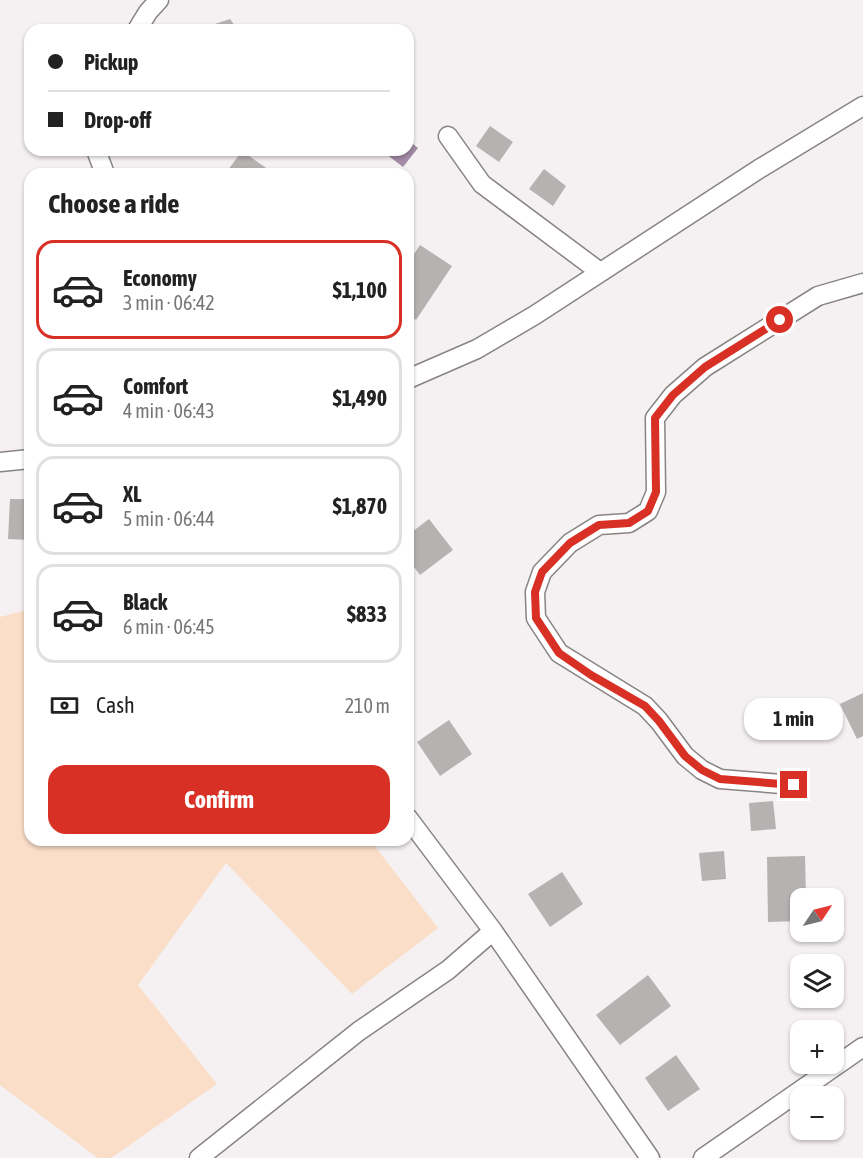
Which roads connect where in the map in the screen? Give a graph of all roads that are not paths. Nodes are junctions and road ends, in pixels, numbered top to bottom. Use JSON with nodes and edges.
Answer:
{"nodes":[{"id":1,"x":159,"y":0,"type":"edge"},
{"id":2,"x":141,"y":24,"type":"edge"},
{"id":3,"x":863,"y":106,"type":"edge"},
{"id":4,"x":448,"y":136,"type":"dead end"},
{"id":5,"x":600,"y":272,"type":"junction"},
{"id":6,"x":863,"y":283,"type":"edge"},
{"id":7,"x":414,"y":374,"type":"edge"},
{"id":8,"x":24,"y":460,"type":"edge"},
{"id":9,"x":0,"y":462,"type":"edge"},
{"id":10,"x":794,"y":785,"type":"dead end"},
{"id":11,"x":414,"y":826,"type":"edge"},
{"id":12,"x":493,"y":931,"type":"junction"},
{"id":13,"x":863,"y":1047,"type":"edge"},
{"id":14,"x":199,"y":1158,"type":"edge"},
{"id":15,"x":650,"y":1158,"type":"edge"},
{"id":16,"x":703,"y":1158,"type":"edge"}],
"edges":[{"from":1,"to":2,"type":"street"},
{"from":3,"to":5,"type":"street"},
{"from":4,"to":5,"type":"street"},
{"from":5,"to":7,"type":"street"},
{"from":6,"to":10,"type":"street"},
{"from":8,"to":9,"type":"street"},
{"from":11,"to":12,"type":"street"},
{"from":12,"to":14,"type":"street"},
{"from":12,"to":15,"type":"street"},
{"from":13,"to":16,"type":"street"}]}
